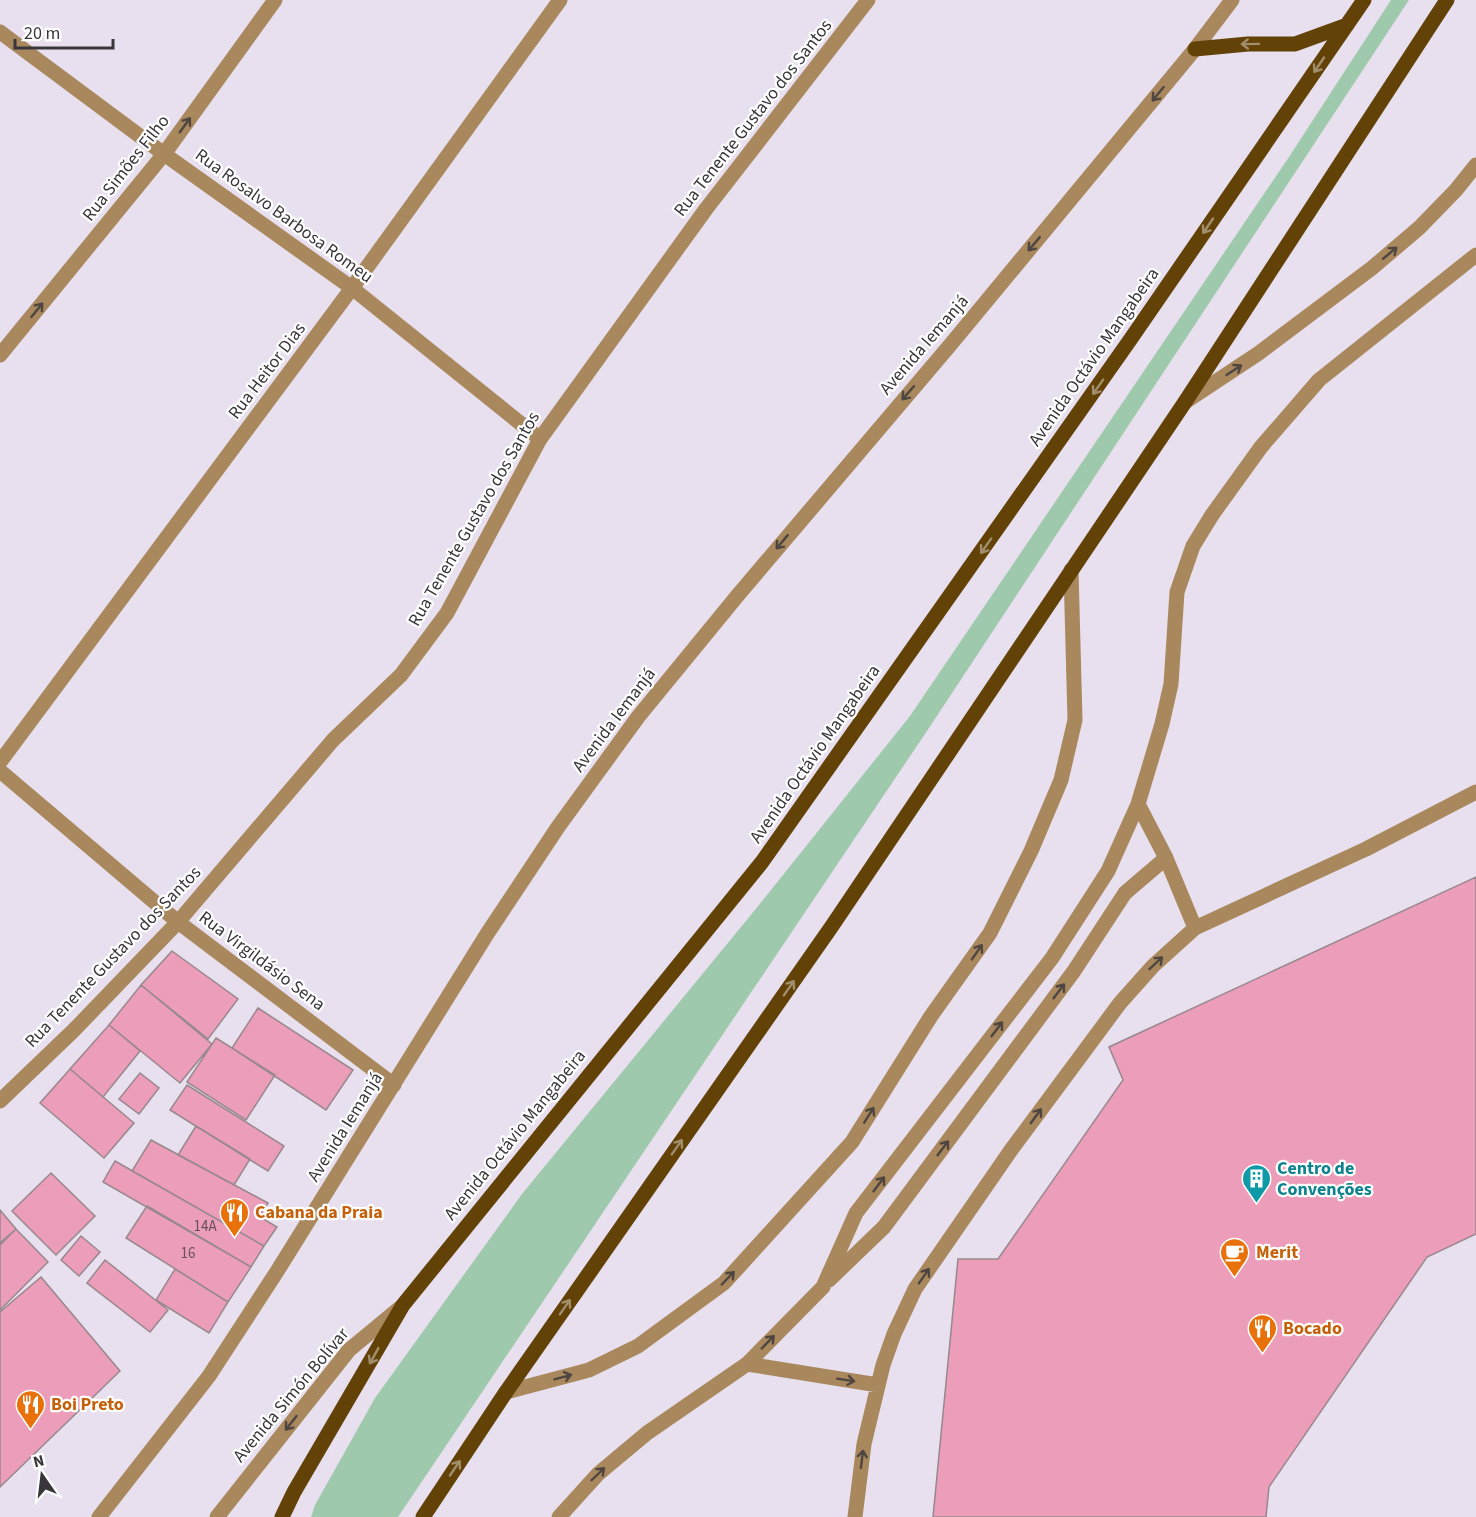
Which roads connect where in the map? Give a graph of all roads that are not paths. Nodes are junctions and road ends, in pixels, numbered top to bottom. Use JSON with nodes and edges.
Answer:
{"nodes":[{"id":1,"x":276,"y":0,"type":"edge"},
{"id":2,"x":560,"y":0,"type":"edge"},
{"id":3,"x":868,"y":0,"type":"edge"},
{"id":4,"x":1232,"y":0,"type":"edge"},
{"id":5,"x":1364,"y":0,"type":"edge"},
{"id":6,"x":1447,"y":0,"type":"edge"},
{"id":7,"x":1347,"y":25,"type":"junction"},
{"id":8,"x":0,"y":32,"type":"edge"},
{"id":9,"x":1195,"y":49,"type":"junction"},
{"id":10,"x":164,"y":154,"type":"junction"},
{"id":11,"x":1476,"y":165,"type":"edge"},
{"id":12,"x":1476,"y":255,"type":"edge"},
{"id":13,"x":352,"y":288,"type":"junction"},
{"id":14,"x":0,"y":355,"type":"edge"},
{"id":15,"x":1185,"y":402,"type":"junction"},
{"id":16,"x":540,"y":439,"type":"junction"},
{"id":17,"x":1071,"y":570,"type":"junction"},
{"id":18,"x":0,"y":762,"type":"edge"},
{"id":19,"x":0,"y":771,"type":"edge"},
{"id":20,"x":1476,"y":792,"type":"edge"},
{"id":21,"x":1138,"y":804,"type":"junction"},
{"id":22,"x":1166,"y":858,"type":"junction"},
{"id":23,"x":1089,"y":899,"type":"junction"},
{"id":24,"x":1108,"y":917,"type":"junction"},
{"id":25,"x":178,"y":922,"type":"junction"},
{"id":26,"x":1195,"y":928,"type":"junction"},
{"id":27,"x":1052,"y":958,"type":"junction"},
{"id":28,"x":1074,"y":971,"type":"junction"},
{"id":29,"x":394,"y":1085,"type":"junction"},
{"id":30,"x":0,"y":1101,"type":"edge"},
{"id":31,"x":823,"y":1287,"type":"junction"},
{"id":32,"x":403,"y":1305,"type":"junction"},
{"id":33,"x":747,"y":1364,"type":"junction"},
{"id":34,"x":878,"y":1385,"type":"junction"},
{"id":35,"x":506,"y":1392,"type":"junction"},
{"id":36,"x":99,"y":1517,"type":"edge"},
{"id":37,"x":217,"y":1517,"type":"edge"},
{"id":38,"x":282,"y":1517,"type":"edge"},
{"id":39,"x":423,"y":1517,"type":"edge"},
{"id":40,"x":558,"y":1517,"type":"edge"},
{"id":41,"x":855,"y":1517,"type":"edge"}],
"edges":[{"from":10,"to":1,"type":"street","name":"Rua Simões Filho","one_way":true},
{"from":2,"to":13,"type":"street","name":"Rua Heitor Dias"},
{"from":3,"to":16,"type":"street","name":"Rua Tenente Gustavo dos Santos"},
{"from":4,"to":9,"type":"street","name":"Avenida Iemanjá"},
{"from":5,"to":7,"type":"main road","name":"Avenida Octávio Mangabeira"},
{"from":6,"to":15,"type":"main road"},
{"from":7,"to":9,"type":"main road","one_way":true},
{"from":7,"to":32,"type":"main road","name":"Avenida Octávio Mangabeira","one_way":true},
{"from":8,"to":10,"type":"street","name":"Rua Rosalvo Barbosa Romeu"},
{"from":9,"to":29,"type":"street","name":"Avenida Iemanjá","one_way":true},
{"from":10,"to":13,"type":"street","name":"Rua Rosalvo Barbosa Romeu"},
{"from":14,"to":10,"type":"street","name":"Rua Simões Filho","one_way":true},
{"from":15,"to":11,"type":"street","one_way":true},
{"from":12,"to":21,"type":"street"},
{"from":13,"to":16,"type":"street","name":"Rua Rosalvo Barbosa Romeu"},
{"from":13,"to":18,"type":"street","name":"Rua Heitor Dias"},
{"from":15,"to":17,"type":"main road"},
{"from":16,"to":25,"type":"street","name":"Rua Tenente Gustavo dos Santos"},
{"from":35,"to":17,"type":"main road","one_way":true},
{"from":35,"to":17,"type":"street","one_way":true},
{"from":19,"to":25,"type":"street","name":"Rua Virgildásio Sena"},
{"from":20,"to":26,"type":"street"},
{"from":21,"to":22,"type":"street"},
{"from":21,"to":23,"type":"street"},
{"from":22,"to":24,"type":"street"},
{"from":22,"to":26,"type":"street"},
{"from":23,"to":24,"type":"street"},
{"from":23,"to":27,"type":"street"},
{"from":24,"to":28,"type":"street"},
{"from":25,"to":29,"type":"street","name":"Rua Virgildásio Sena"},
{"from":25,"to":30,"type":"street","name":"Rua Tenente Gustavo dos Santos"},
{"from":34,"to":26,"type":"street","one_way":true},
{"from":27,"to":28,"type":"street"},
{"from":31,"to":27,"type":"street","one_way":true},
{"from":31,"to":28,"type":"street","one_way":true},
{"from":29,"to":36,"type":"street","name":"Avenida Iemanjá"},
{"from":33,"to":31,"type":"street","one_way":true},
{"from":32,"to":37,"type":"street","name":"Avenida Simón Bolívar","one_way":true},
{"from":32,"to":38,"type":"main road","name":"Avenida Octávio Mangabeira","one_way":true},
{"from":33,"to":34,"type":"street","one_way":true},
{"from":40,"to":33,"type":"street","one_way":true},
{"from":41,"to":34,"type":"street","one_way":true},
{"from":39,"to":35,"type":"main road","one_way":true}]}
